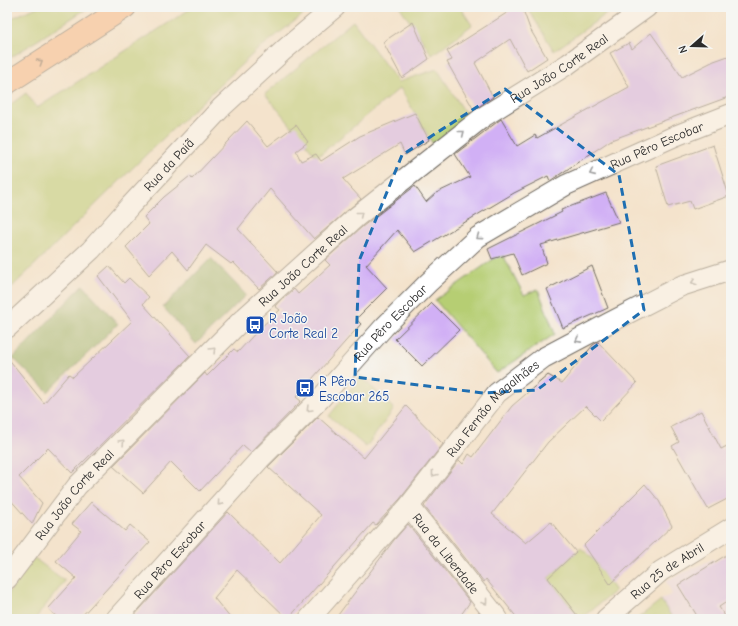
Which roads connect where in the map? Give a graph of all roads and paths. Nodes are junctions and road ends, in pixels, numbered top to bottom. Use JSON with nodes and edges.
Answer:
{"nodes":[{"id":1,"x":125,"y":7,"type":"edge"},
{"id":2,"x":335,"y":7,"type":"edge"},
{"id":3,"x":647,"y":7,"type":"edge"},
{"id":4,"x":7,"y":83,"type":"edge"},
{"id":5,"x":731,"y":114,"type":"edge"},
{"id":6,"x":731,"y":270,"type":"edge"},
{"id":7,"x":7,"y":328,"type":"edge"},
{"id":8,"x":409,"y":506,"type":"junction"},
{"id":9,"x":731,"y":528,"type":"edge"},
{"id":10,"x":7,"y":579,"type":"edge"},
{"id":11,"x":116,"y":619,"type":"edge"},
{"id":12,"x":309,"y":619,"type":"edge"},
{"id":13,"x":498,"y":619,"type":"edge"},
{"id":14,"x":606,"y":619,"type":"edge"}],
"edges":[{"from":4,"to":1,"type":"highway","one_way":true},
{"from":2,"to":7,"type":"street","name":"Rua da Paiã"},
{"from":10,"to":3,"type":"street","name":"Rua João Corte Real","one_way":true},
{"from":5,"to":11,"type":"street","name":"Rua Pêro Escobar","one_way":true},
{"from":6,"to":8,"type":"street","name":"Rua Fernão Magalhães","one_way":true},
{"from":8,"to":12,"type":"street","name":"Rua Fernão Magalhães"},
{"from":8,"to":13,"type":"street","name":"Rua da Liberdade","one_way":true},
{"from":9,"to":14,"type":"street","name":"Rua 25 de Abril"}]}
